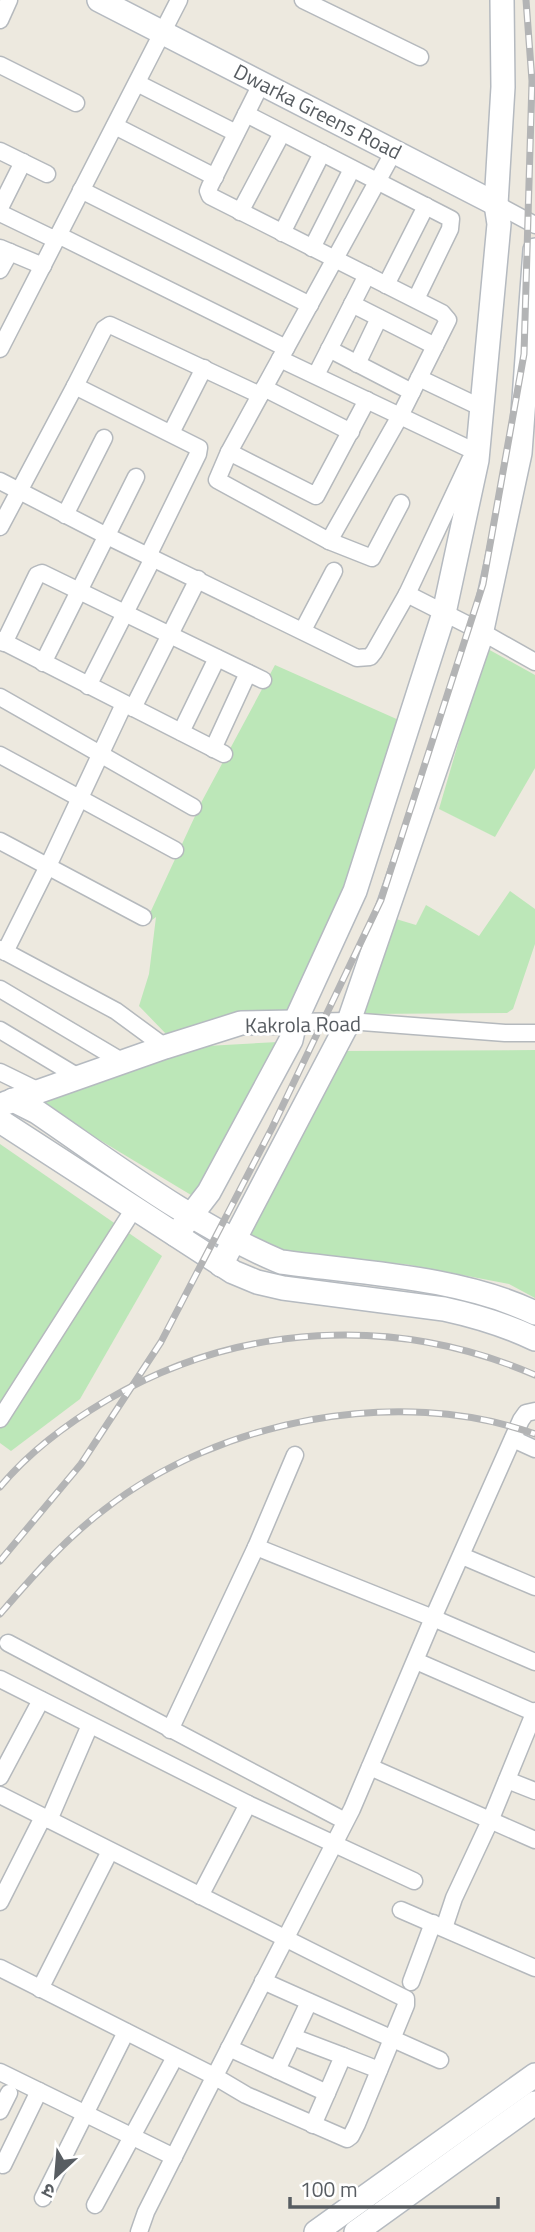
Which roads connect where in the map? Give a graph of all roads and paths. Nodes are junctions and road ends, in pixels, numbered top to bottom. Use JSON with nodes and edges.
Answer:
{"nodes":[{"id":1,"x":99,"y":0,"type":"edge"},
{"id":2,"x":179,"y":0,"type":"edge"},
{"id":3,"x":303,"y":0,"type":"edge"},
{"id":4,"x":502,"y":0,"type":"edge"},
{"id":5,"x":163,"y":32,"type":"junction"},
{"id":6,"x":420,"y":57,"type":"dead end"},
{"id":7,"x":0,"y":65,"type":"edge"},
{"id":8,"x":262,"y":82,"type":"junction"},
{"id":9,"x":136,"y":83,"type":"junction"},
{"id":10,"x":76,"y":103,"type":"dead end"},
{"id":11,"x":246,"y":114,"type":"junction"},
{"id":12,"x":115,"y":126,"type":"junction"},
{"id":13,"x":282,"y":133,"type":"junction"},
{"id":14,"x":236,"y":134,"type":"junction"},
{"id":15,"x":0,"y":150,"type":"edge"},
{"id":16,"x":394,"y":151,"type":"junction"},
{"id":17,"x":322,"y":153,"type":"junction"},
{"id":18,"x":23,"y":162,"type":"junction"},
{"id":19,"x":352,"y":169,"type":"junction"},
{"id":20,"x":47,"y":173,"type":"dead end"},
{"id":21,"x":215,"y":177,"type":"junction"},
{"id":22,"x":377,"y":182,"type":"junction"},
{"id":23,"x":81,"y":190,"type":"junction"},
{"id":24,"x":496,"y":204,"type":"junction"},
{"id":25,"x":426,"y":206,"type":"junction"},
{"id":26,"x":0,"y":210,"type":"edge"},
{"id":27,"x":240,"y":212,"type":"junction"},
{"id":28,"x":535,"y":225,"type":"edge"},
{"id":29,"x":282,"y":233,"type":"junction"},
{"id":30,"x":57,"y":237,"type":"junction"},
{"id":31,"x":312,"y":248,"type":"junction"},
{"id":32,"x":5,"y":250,"type":"edge"},
{"id":33,"x":535,"y":250,"type":"edge"},
{"id":34,"x":335,"y":259,"type":"junction"},
{"id":35,"x":43,"y":266,"type":"junction"},
{"id":36,"x":0,"y":270,"type":"edge"},
{"id":37,"x":367,"y":275,"type":"junction"},
{"id":38,"x":386,"y":285,"type":"junction"},
{"id":39,"x":416,"y":299,"type":"junction"},
{"id":40,"x":352,"y":304,"type":"junction"},
{"id":41,"x":310,"y":305,"type":"junction"},
{"id":42,"x":379,"y":318,"type":"junction"},
{"id":43,"x":532,"y":340,"type":"edge"},
{"id":44,"x":435,"y":346,"type":"junction"},
{"id":45,"x":0,"y":349,"type":"edge"},
{"id":46,"x":329,"y":349,"type":"junction"},
{"id":47,"x":283,"y":354,"type":"junction"},
{"id":48,"x":356,"y":363,"type":"junction"},
{"id":49,"x":204,"y":368,"type":"junction"},
{"id":50,"x":316,"y":375,"type":"junction"},
{"id":51,"x":416,"y":385,"type":"junction"},
{"id":52,"x":75,"y":386,"type":"junction"},
{"id":53,"x":262,"y":392,"type":"junction"},
{"id":54,"x":367,"y":400,"type":"junction"},
{"id":55,"x":482,"y":408,"type":"junction"},
{"id":56,"x":400,"y":416,"type":"junction"},
{"id":57,"x":351,"y":432,"type":"junction"},
{"id":58,"x":171,"y":433,"type":"junction"},
{"id":59,"x":528,"y":436,"type":"edge"},
{"id":60,"x":104,"y":438,"type":"dead end"},
{"id":61,"x":229,"y":452,"type":"junction"},
{"id":62,"x":476,"y":452,"type":"junction"},
{"id":63,"x":136,"y":477,"type":"dead end"},
{"id":64,"x":0,"y":481,"type":"edge"},
{"id":65,"x":19,"y":491,"type":"junction"},
{"id":66,"x":401,"y":503,"type":"dead end"},
{"id":67,"x":65,"y":515,"type":"junction"},
{"id":68,"x":0,"y":527,"type":"edge"},
{"id":69,"x":105,"y":535,"type":"junction"},
{"id":70,"x":329,"y":541,"type":"junction"},
{"id":71,"x":151,"y":557,"type":"junction"},
{"id":72,"x":334,"y":570,"type":"dead end"},
{"id":73,"x":198,"y":579,"type":"junction"},
{"id":74,"x":79,"y":590,"type":"junction"},
{"id":75,"x":407,"y":594,"type":"junction"},
{"id":76,"x":125,"y":613,"type":"junction"},
{"id":77,"x":444,"y":613,"type":"junction"},
{"id":78,"x":303,"y":630,"type":"junction"},
{"id":79,"x":482,"y":632,"type":"junction"},
{"id":80,"x":170,"y":635,"type":"junction"},
{"id":81,"x":2,"y":642,"type":"edge"},
{"id":82,"x":217,"y":657,"type":"junction"},
{"id":83,"x":535,"y":662,"type":"edge"},
{"id":84,"x":43,"y":663,"type":"junction"},
{"id":85,"x":88,"y":686,"type":"junction"},
{"id":86,"x":0,"y":697,"type":"edge"},
{"id":87,"x":129,"y":706,"type":"junction"},
{"id":88,"x":180,"y":732,"type":"junction"},
{"id":89,"x":100,"y":754,"type":"junction"},
{"id":90,"x":0,"y":755,"type":"edge"},
{"id":91,"x":79,"y":798,"type":"junction"},
{"id":92,"x":193,"y":807,"type":"dead end"},
{"id":93,"x":0,"y":841,"type":"edge"},
{"id":94,"x":175,"y":850,"type":"dead end"},
{"id":95,"x":48,"y":866,"type":"junction"},
{"id":96,"x":142,"y":917,"type":"dead end"},
{"id":97,"x":2,"y":950,"type":"edge"},
{"id":98,"x":0,"y":989,"type":"edge"},
{"id":99,"x":349,"y":1021,"type":"junction"},
{"id":100,"x":295,"y":1022,"type":"junction"},
{"id":101,"x":0,"y":1031,"type":"edge"},
{"id":102,"x":535,"y":1033,"type":"edge"},
{"id":103,"x":165,"y":1047,"type":"junction"},
{"id":104,"x":123,"y":1062,"type":"junction"},
{"id":105,"x":0,"y":1072,"type":"edge"},
{"id":106,"x":80,"y":1078,"type":"junction"},
{"id":107,"x":39,"y":1091,"type":"junction"},
{"id":108,"x":7,"y":1103,"type":"edge"},
{"id":109,"x":0,"y":1121,"type":"edge"},
{"id":110,"x":135,"y":1207,"type":"junction"},
{"id":111,"x":191,"y":1216,"type":"junction"},
{"id":112,"x":176,"y":1235,"type":"junction"},
{"id":113,"x":235,"y":1241,"type":"junction"},
{"id":114,"x":221,"y":1265,"type":"junction"},
{"id":115,"x":535,"y":1312,"type":"edge"},
{"id":116,"x":535,"y":1339,"type":"edge"},
{"id":117,"x":535,"y":1411,"type":"edge"},
{"id":118,"x":0,"y":1419,"type":"edge"},
{"id":119,"x":513,"y":1439,"type":"junction"},
{"id":120,"x":535,"y":1449,"type":"edge"},
{"id":121,"x":295,"y":1455,"type":"dead end"},
{"id":122,"x":256,"y":1547,"type":"junction"},
{"id":123,"x":462,"y":1556,"type":"junction"},
{"id":124,"x":535,"y":1587,"type":"edge"},
{"id":125,"x":432,"y":1618,"type":"junction"},
{"id":126,"x":8,"y":1643,"type":"dead end"},
{"id":127,"x":416,"y":1661,"type":"junction"},
{"id":128,"x":535,"y":1662,"type":"edge"},
{"id":129,"x":0,"y":1679,"type":"edge"},
{"id":130,"x":41,"y":1700,"type":"junction"},
{"id":131,"x":535,"y":1712,"type":"edge"},
{"id":132,"x":90,"y":1725,"type":"junction"},
{"id":133,"x":170,"y":1730,"type":"junction"},
{"id":134,"x":370,"y":1767,"type":"junction"},
{"id":135,"x":0,"y":1777,"type":"edge"},
{"id":136,"x":507,"y":1780,"type":"junction"},
{"id":137,"x":535,"y":1791,"type":"edge"},
{"id":138,"x":0,"y":1795,"type":"edge"},
{"id":139,"x":248,"y":1804,"type":"junction"},
{"id":140,"x":46,"y":1818,"type":"junction"},
{"id":141,"x":345,"y":1821,"type":"junction"},
{"id":142,"x":490,"y":1821,"type":"junction"},
{"id":143,"x":535,"y":1840,"type":"edge"},
{"id":144,"x":333,"y":1844,"type":"junction"},
{"id":145,"x":110,"y":1851,"type":"junction"},
{"id":146,"x":414,"y":1881,"type":"dead end"},
{"id":147,"x":200,"y":1896,"type":"junction"},
{"id":148,"x":0,"y":1902,"type":"edge"},
{"id":149,"x":401,"y":1910,"type":"dead end"},
{"id":150,"x":439,"y":1926,"type":"junction"},
{"id":151,"x":284,"y":1939,"type":"junction"},
{"id":152,"x":0,"y":1968,"type":"edge"},
{"id":153,"x":535,"y":1969,"type":"edge"},
{"id":154,"x":263,"y":1981,"type":"junction"},
{"id":155,"x":411,"y":1982,"type":"dead end"},
{"id":156,"x":40,"y":1989,"type":"junction"},
{"id":157,"x":309,"y":2002,"type":"junction"},
{"id":158,"x":126,"y":2032,"type":"junction"},
{"id":159,"x":293,"y":2037,"type":"junction"},
{"id":160,"x":393,"y":2039,"type":"junction"},
{"id":161,"x":229,"y":2048,"type":"junction"},
{"id":162,"x":343,"y":2056,"type":"junction"},
{"id":163,"x":175,"y":2057,"type":"junction"},
{"id":164,"x":440,"y":2060,"type":"dead end"},
{"id":165,"x":277,"y":2070,"type":"junction"},
{"id":166,"x":379,"y":2070,"type":"junction"},
{"id":167,"x":0,"y":2072,"type":"edge"},
{"id":168,"x":535,"y":2075,"type":"edge"},
{"id":169,"x":214,"y":2077,"type":"junction"},
{"id":170,"x":39,"y":2091,"type":"junction"},
{"id":171,"x":327,"y":2092,"type":"junction"},
{"id":172,"x":9,"y":2093,"type":"dead end"},
{"id":173,"x":535,"y":2103,"type":"edge"},
{"id":174,"x":0,"y":2111,"type":"edge"},
{"id":175,"x":85,"y":2113,"type":"junction"},
{"id":176,"x":313,"y":2125,"type":"junction"},
{"id":177,"x":132,"y":2136,"type":"junction"},
{"id":178,"x":174,"y":2157,"type":"junction"},
{"id":179,"x":4,"y":2165,"type":"dead end"},
{"id":180,"x":43,"y":2198,"type":"dead end"},
{"id":181,"x":96,"y":2204,"type":"dead end"},
{"id":182,"x":139,"y":2232,"type":"edge"},
{"id":183,"x":316,"y":2232,"type":"edge"},
{"id":184,"x":356,"y":2232,"type":"edge"}],
"edges":[{"from":1,"to":5,"type":"street","name":"Dwarka Greens Road"},
{"from":2,"to":5,"type":"street"},
{"from":3,"to":6,"type":"street"},
{"from":4,"to":24,"type":"street"},
{"from":5,"to":8,"type":"street","name":"Dwarka Greens Road"},
{"from":5,"to":9,"type":"street"},
{"from":7,"to":10,"type":"street"},
{"from":8,"to":11,"type":"street"},
{"from":8,"to":16,"type":"street","name":"Dwarka Greens Road"},
{"from":9,"to":12,"type":"street"},
{"from":9,"to":14,"type":"street"},
{"from":11,"to":13,"type":"street"},
{"from":11,"to":14,"type":"street"},
{"from":12,"to":21,"type":"street"},
{"from":12,"to":23,"type":"street"},
{"from":13,"to":17,"type":"street"},
{"from":13,"to":27,"type":"street"},
{"from":14,"to":21,"type":"street"},
{"from":15,"to":18,"type":"street"},
{"from":16,"to":22,"type":"street"},
{"from":16,"to":24,"type":"street","name":"Dwarka Greens Road"},
{"from":17,"to":19,"type":"street"},
{"from":17,"to":29,"type":"street"},
{"from":18,"to":20,"type":"street"},
{"from":18,"to":26,"type":"street"},
{"from":19,"to":22,"type":"street"},
{"from":19,"to":31,"type":"street"},
{"from":21,"to":27,"type":"street"},
{"from":22,"to":25,"type":"street"},
{"from":22,"to":34,"type":"street"},
{"from":23,"to":30,"type":"street"},
{"from":23,"to":41,"type":"street"},
{"from":24,"to":28,"type":"street","name":"Dwarka Greens Road"},
{"from":24,"to":55,"type":"street"},
{"from":25,"to":38,"type":"street"},
{"from":25,"to":39,"type":"street"},
{"from":26,"to":30,"type":"street"},
{"from":27,"to":29,"type":"street"},
{"from":29,"to":31,"type":"street"},
{"from":30,"to":35,"type":"street"},
{"from":30,"to":47,"type":"street"},
{"from":31,"to":34,"type":"street"},
{"from":32,"to":35,"type":"street"},
{"from":32,"to":36,"type":"street"},
{"from":33,"to":43,"type":"street"},
{"from":34,"to":37,"type":"street"},
{"from":34,"to":41,"type":"street"},
{"from":35,"to":45,"type":"street"},
{"from":37,"to":38,"type":"street"},
{"from":37,"to":40,"type":"street"},
{"from":38,"to":39,"type":"street"},
{"from":39,"to":44,"type":"street"},
{"from":40,"to":42,"type":"street"},
{"from":40,"to":46,"type":"street"},
{"from":41,"to":47,"type":"street"},
{"from":42,"to":44,"type":"street"},
{"from":42,"to":48,"type":"street"},
{"from":43,"to":59,"type":"street"},
{"from":44,"to":51,"type":"street"},
{"from":46,"to":48,"type":"street"},
{"from":46,"to":50,"type":"street"},
{"from":47,"to":50,"type":"street"},
{"from":47,"to":53,"type":"street"},
{"from":48,"to":51,"type":"street"},
{"from":49,"to":52,"type":"street"},
{"from":49,"to":53,"type":"street"},
{"from":49,"to":58,"type":"street"},
{"from":50,"to":54,"type":"street"},
{"from":51,"to":55,"type":"street"},
{"from":51,"to":56,"type":"street"},
{"from":52,"to":58,"type":"street"},
{"from":52,"to":65,"type":"street"},
{"from":53,"to":57,"type":"street"},
{"from":53,"to":61,"type":"street"},
{"from":54,"to":56,"type":"street"},
{"from":54,"to":57,"type":"street"},
{"from":55,"to":62,"type":"street"},
{"from":56,"to":62,"type":"street"},
{"from":56,"to":70,"type":"street"},
{"from":57,"to":61,"type":"street"},
{"from":58,"to":71,"type":"street"},
{"from":59,"to":79,"type":"street"},
{"from":60,"to":67,"type":"street"},
{"from":61,"to":70,"type":"street"},
{"from":62,"to":75,"type":"street"},
{"from":62,"to":77,"type":"street"},
{"from":63,"to":69,"type":"street"},
{"from":64,"to":65,"type":"street"},
{"from":65,"to":67,"type":"street"},
{"from":65,"to":68,"type":"street"},
{"from":66,"to":70,"type":"street"},
{"from":67,"to":69,"type":"street"},
{"from":69,"to":71,"type":"street"},
{"from":69,"to":74,"type":"street"},
{"from":71,"to":73,"type":"street"},
{"from":71,"to":76,"type":"street"},
{"from":72,"to":78,"type":"street"},
{"from":73,"to":78,"type":"street"},
{"from":73,"to":80,"type":"street"},
{"from":74,"to":76,"type":"street"},
{"from":74,"to":81,"type":"street"},
{"from":74,"to":84,"type":"street"},
{"from":75,"to":77,"type":"street"},
{"from":75,"to":78,"type":"street"},
{"from":76,"to":80,"type":"street"},
{"from":76,"to":85,"type":"street"},
{"from":77,"to":79,"type":"street"},
{"from":77,"to":100,"type":"street"},
{"from":79,"to":83,"type":"street"},
{"from":79,"to":99,"type":"street"},
{"from":80,"to":82,"type":"street"},
{"from":80,"to":87,"type":"street"},
{"from":81,"to":84,"type":"street"},
{"from":82,"to":88,"type":"street"},
{"from":82,"to":88,"type":"street"},
{"from":84,"to":85,"type":"street"},
{"from":85,"to":87,"type":"street"},
{"from":86,"to":89,"type":"street"},
{"from":87,"to":88,"type":"street"},
{"from":87,"to":89,"type":"street"},
{"from":89,"to":91,"type":"street"},
{"from":89,"to":92,"type":"street"},
{"from":90,"to":91,"type":"street"},
{"from":91,"to":94,"type":"street"},
{"from":91,"to":95,"type":"street"},
{"from":93,"to":95,"type":"street"},
{"from":95,"to":96,"type":"street"},
{"from":95,"to":97,"type":"street"},
{"from":97,"to":103,"type":"street"},
{"from":98,"to":104,"type":"street"},
{"from":99,"to":100,"type":"street","name":"Kakrola Road"},
{"from":99,"to":102,"type":"street","name":"Kakrola Road"},
{"from":99,"to":113,"type":"street"},
{"from":100,"to":103,"type":"street","name":"Kakrola Road"},
{"from":100,"to":111,"type":"street"},
{"from":101,"to":106,"type":"street"},
{"from":103,"to":104,"type":"street","name":"Kakrola Road"},
{"from":104,"to":106,"type":"street","name":"Kakrola Road"},
{"from":105,"to":107,"type":"street"},
{"from":106,"to":107,"type":"street","name":"Kakrola Road"},
{"from":107,"to":108,"type":"street","name":"Kakrola Road"},
{"from":108,"to":111,"type":"street"},
{"from":109,"to":110,"type":"street"},
{"from":110,"to":112,"type":"street"},
{"from":110,"to":118,"type":"street"},
{"from":111,"to":112,"type":"street"},
{"from":111,"to":113,"type":"street"},
{"from":112,"to":114,"type":"street"},
{"from":113,"to":114,"type":"street"},
{"from":113,"to":115,"type":"street"},
{"from":114,"to":116,"type":"street"},
{"from":117,"to":119,"type":"street"},
{"from":119,"to":120,"type":"street"},
{"from":119,"to":123,"type":"street"},
{"from":121,"to":122,"type":"street"},
{"from":122,"to":125,"type":"street"},
{"from":122,"to":133,"type":"street"},
{"from":123,"to":124,"type":"street"},
{"from":123,"to":125,"type":"street"},
{"from":125,"to":127,"type":"street"},
{"from":125,"to":128,"type":"street"},
{"from":126,"to":133,"type":"street"},
{"from":127,"to":131,"type":"street"},
{"from":127,"to":134,"type":"street"},
{"from":129,"to":130,"type":"street"},
{"from":130,"to":132,"type":"street"},
{"from":130,"to":135,"type":"street"},
{"from":131,"to":136,"type":"street"},
{"from":132,"to":139,"type":"street"},
{"from":132,"to":140,"type":"street"},
{"from":133,"to":141,"type":"street"},
{"from":134,"to":141,"type":"street"},
{"from":134,"to":142,"type":"street"},
{"from":136,"to":137,"type":"street"},
{"from":136,"to":142,"type":"street"},
{"from":138,"to":140,"type":"street"},
{"from":139,"to":144,"type":"street"},
{"from":139,"to":147,"type":"street"},
{"from":140,"to":145,"type":"street"},
{"from":140,"to":148,"type":"street"},
{"from":141,"to":144,"type":"street"},
{"from":142,"to":143,"type":"street"},
{"from":142,"to":150,"type":"street"},
{"from":144,"to":146,"type":"street"},
{"from":144,"to":151,"type":"street"},
{"from":145,"to":147,"type":"street"},
{"from":145,"to":156,"type":"street"},
{"from":147,"to":151,"type":"street"},
{"from":149,"to":150,"type":"street"},
{"from":150,"to":153,"type":"street"},
{"from":150,"to":155,"type":"street"},
{"from":151,"to":154,"type":"street"},
{"from":151,"to":160,"type":"street"},
{"from":152,"to":156,"type":"street"},
{"from":154,"to":157,"type":"street"},
{"from":154,"to":161,"type":"street"},
{"from":156,"to":158,"type":"street"},
{"from":157,"to":159,"type":"street"},
{"from":157,"to":160,"type":"street"},
{"from":158,"to":163,"type":"street"},
{"from":158,"to":175,"type":"street"},
{"from":159,"to":162,"type":"street"},
{"from":159,"to":165,"type":"street"},
{"from":160,"to":164,"type":"street"},
{"from":160,"to":166,"type":"street"},
{"from":161,"to":165,"type":"street"},
{"from":161,"to":169,"type":"street"},
{"from":162,"to":166,"type":"street"},
{"from":162,"to":171,"type":"street"},
{"from":163,"to":169,"type":"street"},
{"from":163,"to":177,"type":"street"},
{"from":165,"to":171,"type":"street"},
{"from":166,"to":176,"type":"street"},
{"from":167,"to":170,"type":"street"},
{"from":168,"to":183,"type":"street"},
{"from":169,"to":176,"type":"street"},
{"from":169,"to":178,"type":"street"},
{"from":170,"to":175,"type":"street"},
{"from":170,"to":179,"type":"street"},
{"from":171,"to":176,"type":"street"},
{"from":172,"to":174,"type":"street"},
{"from":173,"to":184,"type":"street"},
{"from":175,"to":177,"type":"street"},
{"from":175,"to":180,"type":"street"},
{"from":177,"to":178,"type":"street"},
{"from":177,"to":181,"type":"street"},
{"from":178,"to":182,"type":"street"}]}
